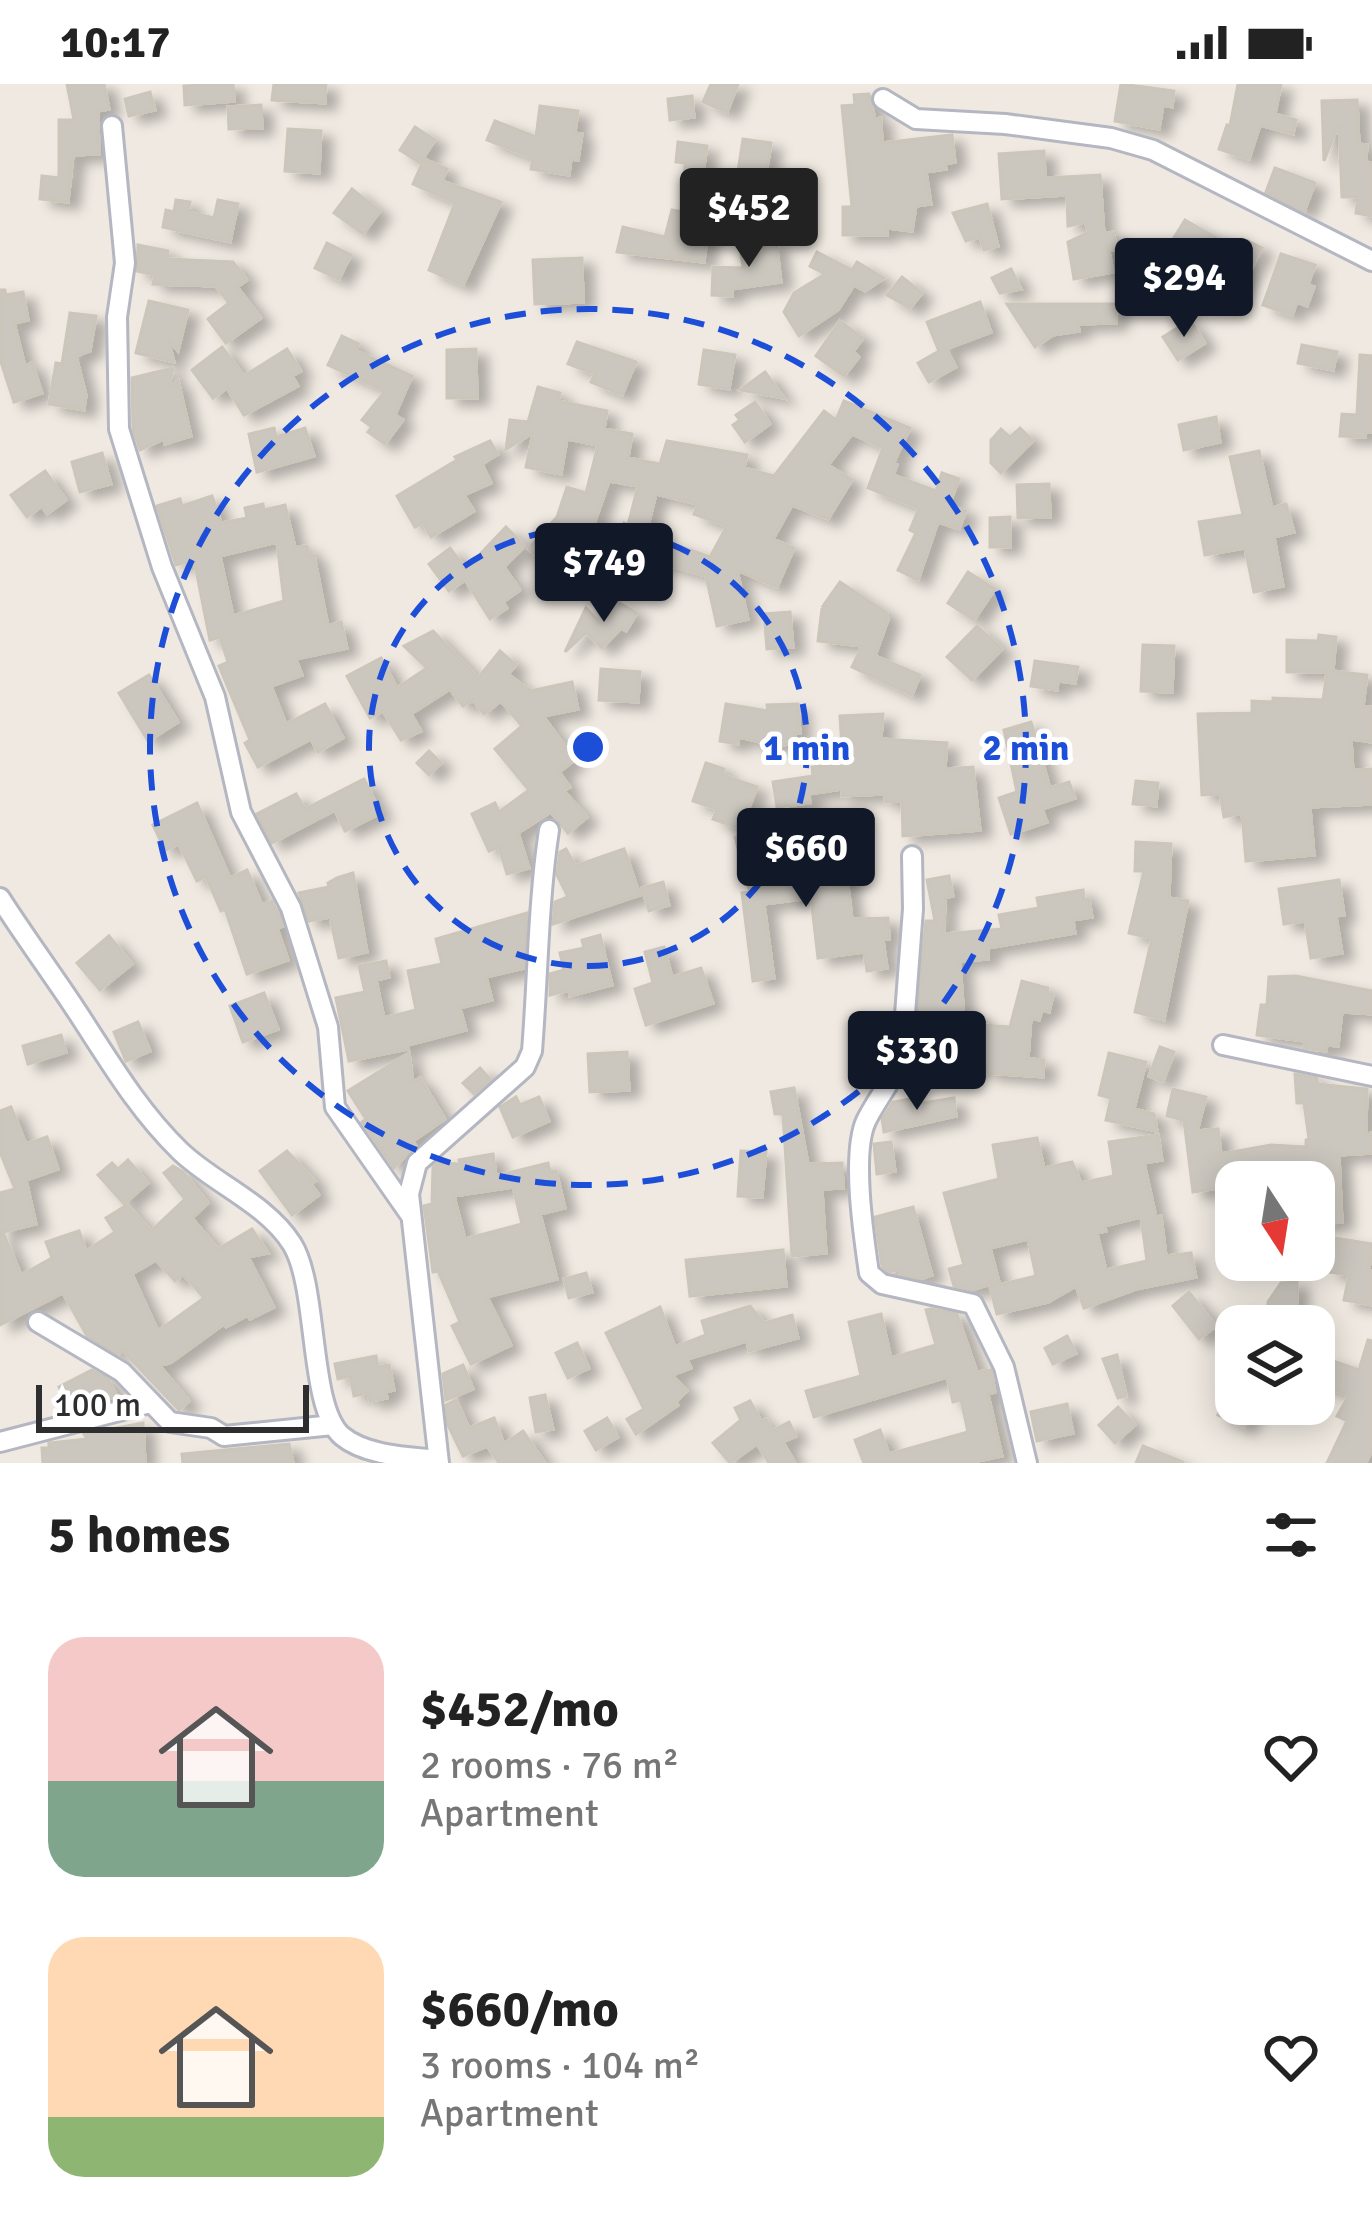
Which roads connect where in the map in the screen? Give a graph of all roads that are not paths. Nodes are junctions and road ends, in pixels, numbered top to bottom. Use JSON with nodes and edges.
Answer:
{"nodes":[{"id":1,"x":883,"y":99,"type":"dead end"},
{"id":2,"x":112,"y":126,"type":"dead end"},
{"id":3,"x":1372,"y":261,"type":"edge"},
{"id":4,"x":549,"y":830,"type":"dead end"},
{"id":5,"x":912,"y":856,"type":"dead end"},
{"id":6,"x":0,"y":898,"type":"edge"},
{"id":7,"x":1223,"y":1045,"type":"dead end"},
{"id":8,"x":1372,"y":1076,"type":"edge"},
{"id":9,"x":411,"y":1216,"type":"junction"},
{"id":10,"x":38,"y":1322,"type":"dead end"},
{"id":11,"x":150,"y":1402,"type":"junction"},
{"id":12,"x":333,"y":1425,"type":"junction"},
{"id":13,"x":0,"y":1442,"type":"edge"},
{"id":14,"x":438,"y":1461,"type":"edge"},
{"id":15,"x":1027,"y":1463,"type":"edge"}],
"edges":[{"from":1,"to":3,"type":"street"},
{"from":2,"to":9,"type":"street"},
{"from":4,"to":9,"type":"street"},
{"from":5,"to":15,"type":"street"},
{"from":6,"to":12,"type":"street"},
{"from":7,"to":8,"type":"street"},
{"from":9,"to":14,"type":"street"},
{"from":10,"to":11,"type":"street"},
{"from":11,"to":12,"type":"street"},
{"from":11,"to":13,"type":"street"},
{"from":12,"to":14,"type":"street"}]}
